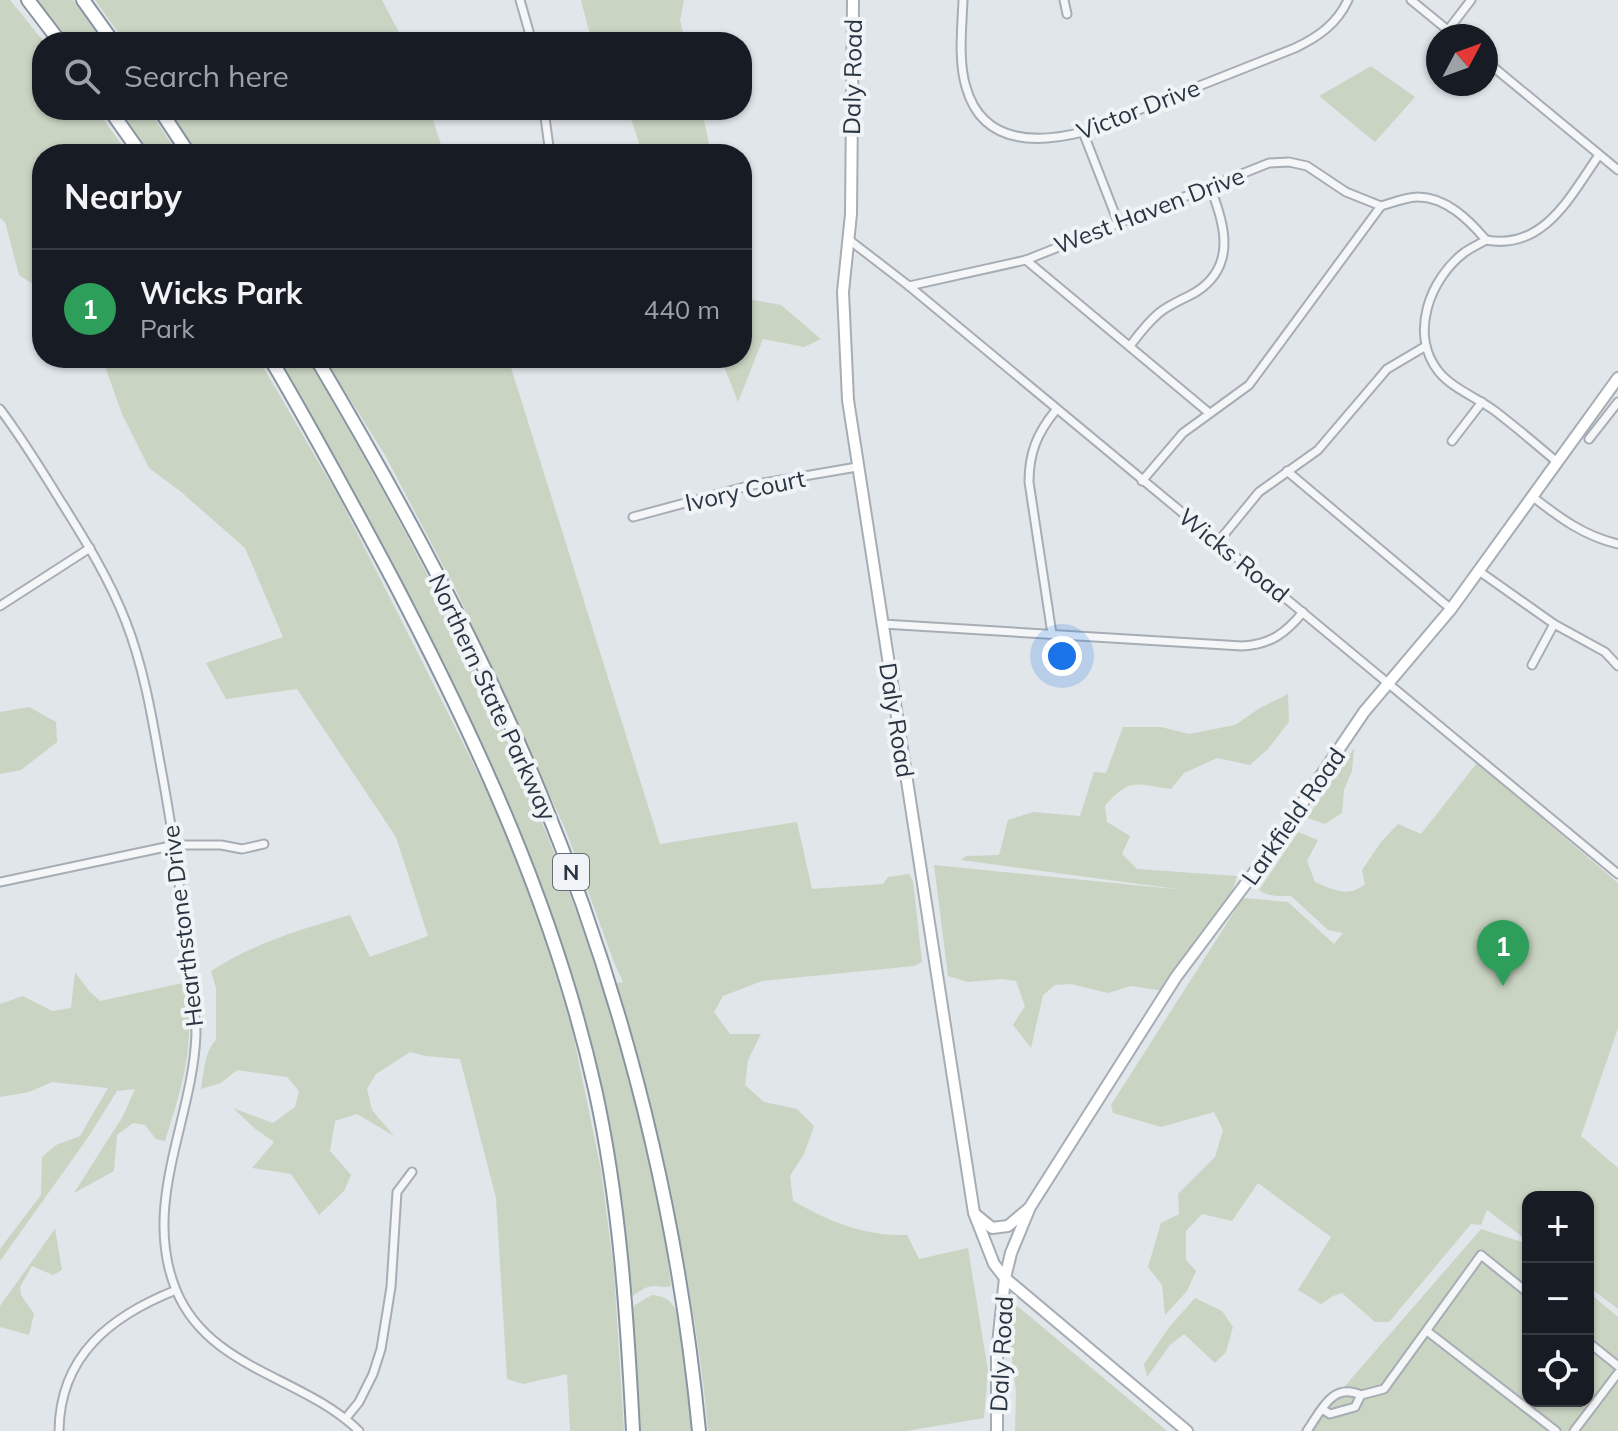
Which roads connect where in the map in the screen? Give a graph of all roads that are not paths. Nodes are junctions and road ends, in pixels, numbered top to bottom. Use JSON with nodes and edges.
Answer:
{"nodes":[{"id":1,"x":28,"y":0,"type":"edge"},
{"id":2,"x":83,"y":0,"type":"edge"},
{"id":3,"x":520,"y":0,"type":"edge"},
{"id":4,"x":853,"y":0,"type":"edge"},
{"id":5,"x":963,"y":0,"type":"edge"},
{"id":6,"x":1064,"y":0,"type":"edge"},
{"id":7,"x":1348,"y":0,"type":"edge"},
{"id":8,"x":1411,"y":0,"type":"edge"},
{"id":9,"x":1471,"y":0,"type":"edge"},
{"id":10,"x":1067,"y":14,"type":"dead end"},
{"id":11,"x":1440,"y":24,"type":"edge"},
{"id":12,"x":1456,"y":24,"type":"edge"},
{"id":13,"x":52,"y":32,"type":"edge"},
{"id":14,"x":106,"y":32,"type":"edge"},
{"id":15,"x":529,"y":32,"type":"edge"},
{"id":16,"x":1498,"y":71,"type":"edge"},
{"id":17,"x":117,"y":120,"type":"edge"},
{"id":18,"x":167,"y":120,"type":"edge"},
{"id":19,"x":545,"y":120,"type":"edge"},
{"id":20,"x":1083,"y":132,"type":"junction"},
{"id":21,"x":134,"y":144,"type":"edge"},
{"id":22,"x":182,"y":144,"type":"edge"},
{"id":23,"x":549,"y":144,"type":"edge"},
{"id":24,"x":1599,"y":155,"type":"junction"},
{"id":25,"x":1618,"y":170,"type":"edge"},
{"id":26,"x":1210,"y":187,"type":"junction"},
{"id":27,"x":1381,"y":206,"type":"junction"},
{"id":28,"x":1118,"y":222,"type":"junction"},
{"id":29,"x":848,"y":239,"type":"junction"},
{"id":30,"x":1486,"y":240,"type":"junction"},
{"id":31,"x":1026,"y":260,"type":"junction"},
{"id":32,"x":909,"y":286,"type":"junction"},
{"id":33,"x":1130,"y":346,"type":"junction"},
{"id":34,"x":1426,"y":346,"type":"junction"},
{"id":35,"x":276,"y":368,"type":"edge"},
{"id":36,"x":322,"y":368,"type":"edge"},
{"id":37,"x":1618,"y":378,"type":"edge"},
{"id":38,"x":1604,"y":398,"type":"junction"},
{"id":39,"x":1482,"y":402,"type":"junction"},
{"id":40,"x":1617,"y":406,"type":"edge"},
{"id":41,"x":0,"y":409,"type":"edge"},
{"id":42,"x":1056,"y":410,"type":"junction"},
{"id":43,"x":1208,"y":412,"type":"junction"},
{"id":44,"x":1589,"y":439,"type":"dead end"},
{"id":45,"x":1452,"y":441,"type":"dead end"},
{"id":46,"x":1557,"y":462,"type":"junction"},
{"id":47,"x":857,"y":467,"type":"junction"},
{"id":48,"x":1287,"y":471,"type":"junction"},
{"id":49,"x":1142,"y":481,"type":"junction"},
{"id":50,"x":1533,"y":497,"type":"junction"},
{"id":51,"x":633,"y":517,"type":"dead end"},
{"id":52,"x":1218,"y":542,"type":"junction"},
{"id":53,"x":1618,"y":544,"type":"edge"},
{"id":54,"x":90,"y":548,"type":"junction"},
{"id":55,"x":1479,"y":571,"type":"junction"},
{"id":56,"x":0,"y":606,"type":"edge"},
{"id":57,"x":1451,"y":609,"type":"junction"},
{"id":58,"x":1303,"y":612,"type":"junction"},
{"id":59,"x":883,"y":624,"type":"junction"},
{"id":60,"x":1554,"y":624,"type":"junction"},
{"id":61,"x":1052,"y":634,"type":"junction"},
{"id":62,"x":1532,"y":665,"type":"dead end"},
{"id":63,"x":1618,"y":666,"type":"edge"},
{"id":64,"x":1389,"y":683,"type":"junction"},
{"id":65,"x":264,"y":844,"type":"dead end"},
{"id":66,"x":175,"y":845,"type":"junction"},
{"id":67,"x":1618,"y":874,"type":"edge"},
{"id":68,"x":0,"y":882,"type":"edge"},
{"id":69,"x":412,"y":1172,"type":"dead end"},
{"id":70,"x":1030,"y":1207,"type":"junction"},
{"id":71,"x":974,"y":1213,"type":"junction"},
{"id":72,"x":1005,"y":1278,"type":"junction"},
{"id":73,"x":1522,"y":1288,"type":"edge"},
{"id":74,"x":176,"y":1290,"type":"junction"},
{"id":75,"x":1427,"y":1331,"type":"junction"},
{"id":76,"x":1594,"y":1347,"type":"edge"},
{"id":77,"x":1618,"y":1366,"type":"edge"},
{"id":78,"x":1618,"y":1373,"type":"edge"},
{"id":79,"x":1361,"y":1395,"type":"junction"},
{"id":80,"x":1322,"y":1409,"type":"junction"},
{"id":81,"x":346,"y":1418,"type":"junction"},
{"id":82,"x":59,"y":1431,"type":"edge"},
{"id":83,"x":359,"y":1431,"type":"edge"},
{"id":84,"x":633,"y":1431,"type":"edge"},
{"id":85,"x":699,"y":1431,"type":"edge"},
{"id":86,"x":997,"y":1431,"type":"edge"},
{"id":87,"x":1187,"y":1431,"type":"edge"},
{"id":88,"x":1307,"y":1431,"type":"edge"},
{"id":89,"x":1556,"y":1431,"type":"edge"},
{"id":90,"x":1574,"y":1431,"type":"edge"}],
"edges":[{"from":1,"to":13,"type":"highway"},
{"from":2,"to":14,"type":"highway"},
{"from":3,"to":15,"type":"street"},
{"from":4,"to":29,"type":"street","name":"Daly Road"},
{"from":5,"to":20,"type":"street","name":"Victor Drive"},
{"from":6,"to":10,"type":"street"},
{"from":7,"to":20,"type":"street","name":"Victor Drive"},
{"from":8,"to":11,"type":"street"},
{"from":9,"to":12,"type":"street"},
{"from":16,"to":24,"type":"street"},
{"from":17,"to":21,"type":"highway"},
{"from":18,"to":22,"type":"highway"},
{"from":19,"to":23,"type":"street"},
{"from":20,"to":28,"type":"street"},
{"from":24,"to":25,"type":"street"},
{"from":24,"to":30,"type":"street"},
{"from":26,"to":27,"type":"street","name":"West Haven Drive"},
{"from":26,"to":28,"type":"street","name":"West Haven Drive"},
{"from":26,"to":33,"type":"street"},
{"from":27,"to":30,"type":"street"},
{"from":27,"to":43,"type":"street"},
{"from":28,"to":31,"type":"street","name":"West Haven Drive"},
{"from":29,"to":32,"type":"street","name":"Wicks Road"},
{"from":29,"to":47,"type":"street","name":"Daly Road"},
{"from":30,"to":34,"type":"street"},
{"from":31,"to":32,"type":"street","name":"West Haven Drive"},
{"from":31,"to":33,"type":"street"},
{"from":32,"to":42,"type":"street","name":"Wicks Road"},
{"from":33,"to":43,"type":"street"},
{"from":34,"to":39,"type":"street"},
{"from":34,"to":48,"type":"street"},
{"from":35,"to":84,"type":"highway","name":"Northern State Parkway","number":"N"},
{"from":36,"to":85,"type":"highway","name":"Northern State Parkway","number":"N"},
{"from":37,"to":38,"type":"street","name":"Larkfield Road"},
{"from":38,"to":40,"type":"street"},
{"from":38,"to":46,"type":"street","name":"Larkfield Road"},
{"from":39,"to":45,"type":"street"},
{"from":39,"to":46,"type":"street"},
{"from":40,"to":44,"type":"street"},
{"from":41,"to":54,"type":"street","name":"Hearthstone Drive"},
{"from":42,"to":49,"type":"street","name":"Wicks Road"},
{"from":42,"to":61,"type":"street"},
{"from":43,"to":49,"type":"street"},
{"from":46,"to":50,"type":"street","name":"Larkfield Road"},
{"from":47,"to":51,"type":"street","name":"Ivory Court"},
{"from":47,"to":59,"type":"street","name":"Daly Road"},
{"from":48,"to":52,"type":"street"},
{"from":48,"to":57,"type":"street"},
{"from":49,"to":52,"type":"street","name":"Wicks Road"},
{"from":50,"to":53,"type":"street"},
{"from":50,"to":55,"type":"street","name":"Larkfield Road"},
{"from":52,"to":58,"type":"street","name":"Wicks Road"},
{"from":54,"to":56,"type":"street"},
{"from":54,"to":66,"type":"street","name":"Hearthstone Drive"},
{"from":55,"to":57,"type":"street","name":"Larkfield Road"},
{"from":55,"to":60,"type":"street"},
{"from":57,"to":64,"type":"street","name":"Larkfield Road"},
{"from":58,"to":61,"type":"street"},
{"from":58,"to":64,"type":"street","name":"Wicks Road"},
{"from":59,"to":61,"type":"street"},
{"from":59,"to":71,"type":"street","name":"Daly Road"},
{"from":60,"to":62,"type":"street"},
{"from":60,"to":63,"type":"street"},
{"from":64,"to":67,"type":"street","name":"Wicks Road"},
{"from":64,"to":70,"type":"street","name":"Larkfield Road"},
{"from":65,"to":66,"type":"street"},
{"from":66,"to":68,"type":"street"},
{"from":66,"to":74,"type":"street","name":"Hearthstone Drive"},
{"from":69,"to":81,"type":"street"},
{"from":70,"to":71,"type":"street"},
{"from":70,"to":72,"type":"street","name":"Larkfield Road"},
{"from":71,"to":72,"type":"street","name":"Daly Road"},
{"from":72,"to":86,"type":"street","name":"Daly Road"},
{"from":72,"to":87,"type":"street"},
{"from":73,"to":75,"type":"street"},
{"from":74,"to":81,"type":"street","name":"Hearthstone Drive"},
{"from":74,"to":82,"type":"street"},
{"from":75,"to":79,"type":"street"},
{"from":75,"to":89,"type":"street"},
{"from":76,"to":77,"type":"street"},
{"from":78,"to":90,"type":"street"},
{"from":79,"to":80,"type":"street"},
{"from":79,"to":80,"type":"street"},
{"from":80,"to":88,"type":"street"},
{"from":81,"to":83,"type":"street","name":"Hearthstone Drive"}]}
